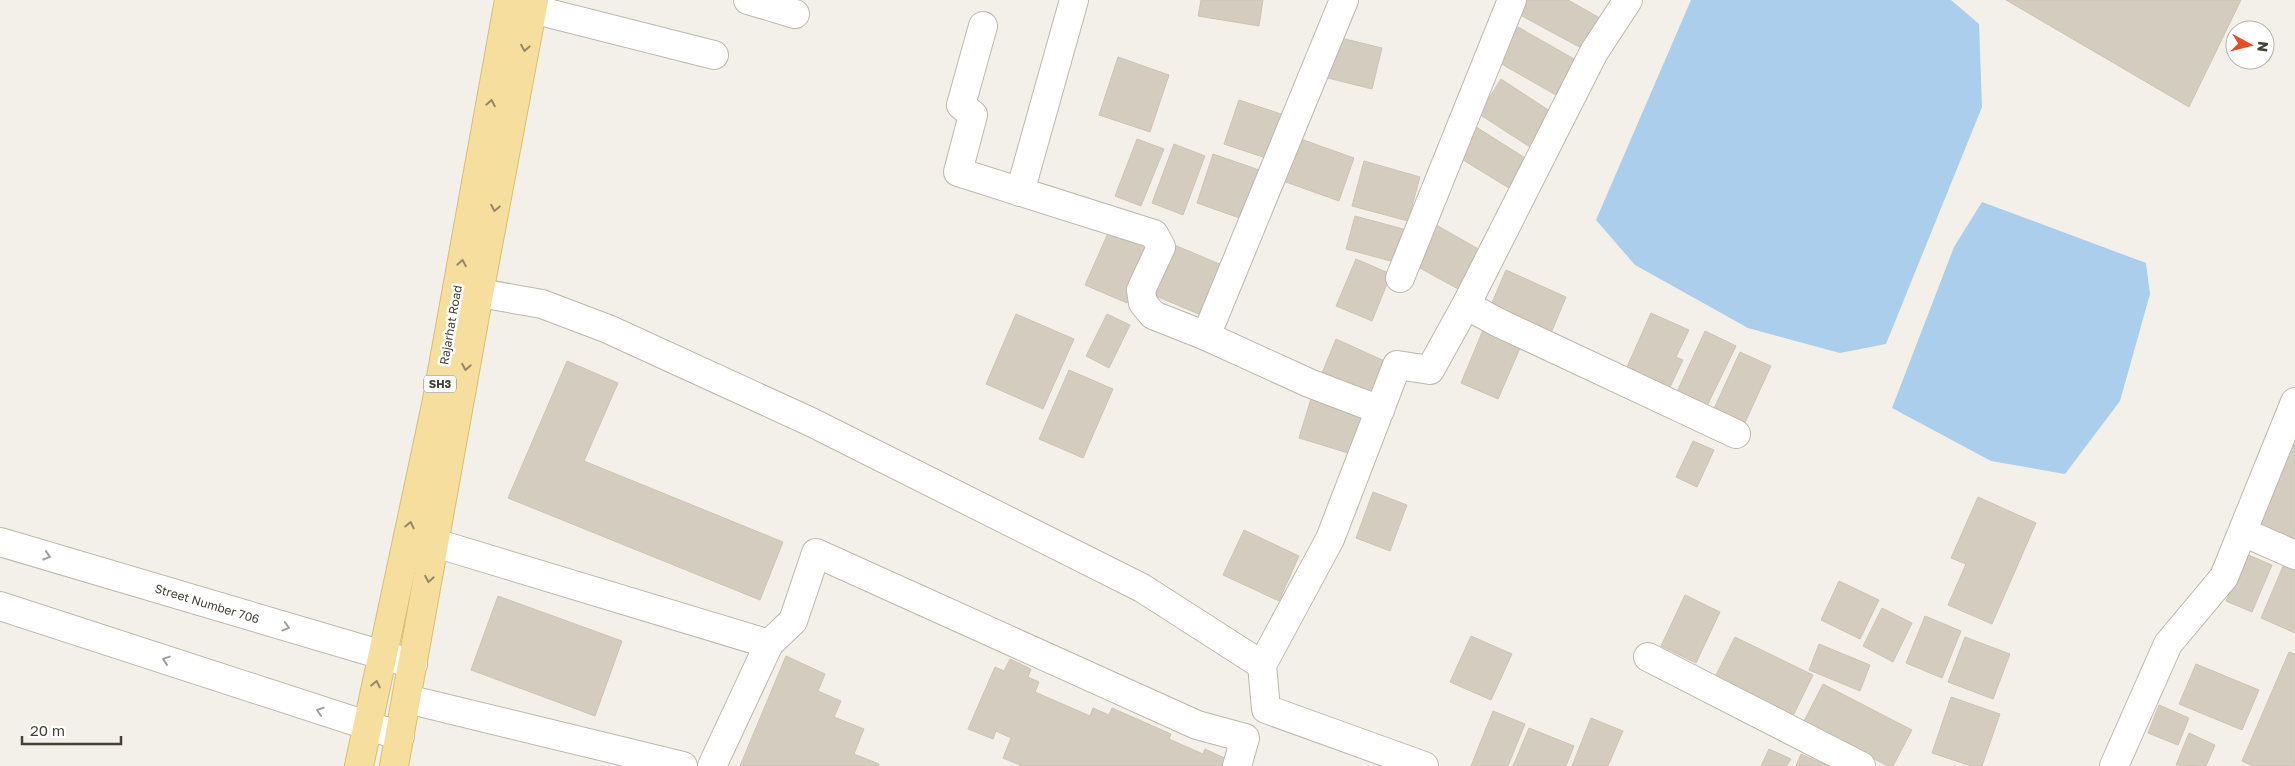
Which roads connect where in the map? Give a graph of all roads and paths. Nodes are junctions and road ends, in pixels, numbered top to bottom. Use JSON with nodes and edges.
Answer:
{"nodes":[{"id":1,"x":748,"y":0,"type":"edge"},
{"id":2,"x":1074,"y":0,"type":"edge"},
{"id":3,"x":1344,"y":0,"type":"edge"},
{"id":4,"x":1512,"y":0,"type":"edge"},
{"id":5,"x":1628,"y":0,"type":"edge"},
{"id":6,"x":525,"y":3,"type":"edge"},
{"id":7,"x":795,"y":14,"type":"dead end"},
{"id":8,"x":983,"y":26,"type":"dead end"},
{"id":9,"x":714,"y":56,"type":"dead end"},
{"id":10,"x":1020,"y":192,"type":"junction"},
{"id":11,"x":1400,"y":278,"type":"dead end"},
{"id":12,"x":468,"y":291,"type":"junction"},
{"id":13,"x":1466,"y":305,"type":"junction"},
{"id":14,"x":1206,"y":336,"type":"junction"},
{"id":15,"x":2295,"y":402,"type":"edge"},
{"id":16,"x":1380,"y":410,"type":"junction"},
{"id":17,"x":1736,"y":434,"type":"dead end"},
{"id":18,"x":2243,"y":532,"type":"junction"},
{"id":19,"x":0,"y":542,"type":"edge"},
{"id":20,"x":435,"y":543,"type":"junction"},
{"id":21,"x":2295,"y":555,"type":"edge"},
{"id":22,"x":0,"y":606,"type":"edge"},
{"id":23,"x":768,"y":644,"type":"junction"},
{"id":24,"x":382,"y":656,"type":"junction"},
{"id":25,"x":1648,"y":657,"type":"dead end"},
{"id":26,"x":413,"y":664,"type":"junction"},
{"id":27,"x":1262,"y":665,"type":"junction"},
{"id":28,"x":408,"y":700,"type":"junction"},
{"id":29,"x":1266,"y":709,"type":"junction"},
{"id":30,"x":367,"y":726,"type":"junction"},
{"id":31,"x":400,"y":736,"type":"junction"},
{"id":32,"x":1244,"y":738,"type":"junction"},
{"id":33,"x":359,"y":766,"type":"edge"},
{"id":34,"x":394,"y":766,"type":"edge"},
{"id":35,"x":683,"y":766,"type":"edge"},
{"id":36,"x":712,"y":766,"type":"edge"},
{"id":37,"x":1237,"y":766,"type":"edge"},
{"id":38,"x":1424,"y":766,"type":"edge"},
{"id":39,"x":1861,"y":766,"type":"edge"},
{"id":40,"x":2114,"y":766,"type":"edge"}],
"edges":[{"from":1,"to":7,"type":"street"},
{"from":2,"to":10,"type":"street"},
{"from":3,"to":14,"type":"street"},
{"from":4,"to":11,"type":"street"},
{"from":5,"to":13,"type":"street"},
{"from":6,"to":9,"type":"street"},
{"from":6,"to":12,"type":"main road","name":"Rajarhat Road","number":"SH3"},
{"from":8,"to":10,"type":"street"},
{"from":10,"to":14,"type":"street"},
{"from":12,"to":20,"type":"main road","name":"Rajarhat Road","number":"SH3","one_way":true},
{"from":24,"to":12,"type":"main road","name":"Rajarhat Road","number":"SH3","one_way":true},
{"from":12,"to":27,"type":"street"},
{"from":13,"to":16,"type":"street"},
{"from":13,"to":17,"type":"street"},
{"from":14,"to":16,"type":"street"},
{"from":15,"to":18,"type":"street"},
{"from":16,"to":27,"type":"street"},
{"from":18,"to":21,"type":"street"},
{"from":18,"to":40,"type":"street"},
{"from":19,"to":24,"type":"street","name":"Street Number 706","one_way":true},
{"from":20,"to":23,"type":"street"},
{"from":20,"to":26,"type":"main road","name":"Rajarhat Road","number":"SH3","one_way":true},
{"from":30,"to":22,"type":"street","one_way":true},
{"from":23,"to":32,"type":"street"},
{"from":23,"to":36,"type":"street"},
{"from":24,"to":26,"type":"street","name":"Street Number 706"},
{"from":30,"to":24,"type":"main road","name":"Rajarhat Road","number":"SH3","one_way":true},
{"from":25,"to":39,"type":"street"},
{"from":26,"to":28,"type":"main road","name":"Rajarhat Road","number":"SH3"},
{"from":27,"to":29,"type":"street"},
{"from":28,"to":31,"type":"main road","name":"Rajarhat Road","number":"SH3"},
{"from":28,"to":35,"type":"street"},
{"from":29,"to":32,"type":"street"},
{"from":29,"to":38,"type":"street"},
{"from":30,"to":31,"type":"street"},
{"from":30,"to":33,"type":"main road","name":"Rajarhat Road","number":"SH3"},
{"from":31,"to":34,"type":"main road","name":"Rajarhat Road","number":"SH3"},
{"from":32,"to":37,"type":"street"}]}
